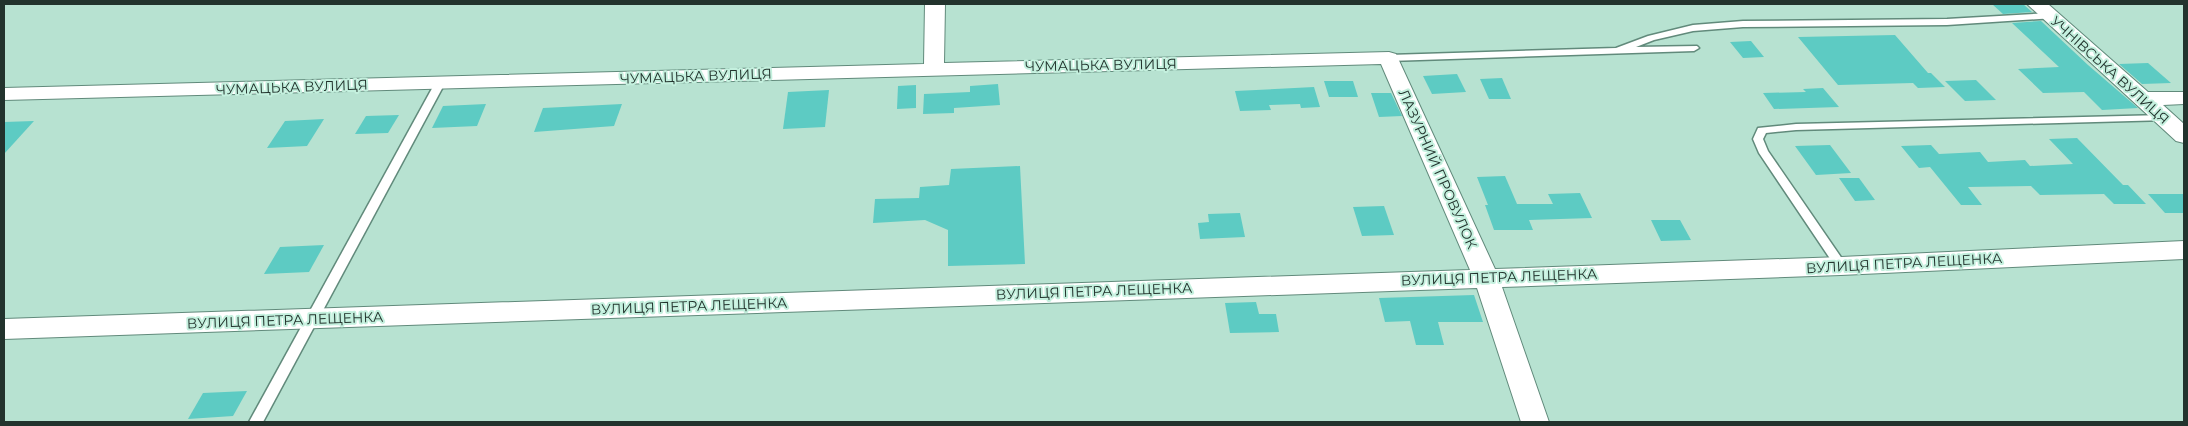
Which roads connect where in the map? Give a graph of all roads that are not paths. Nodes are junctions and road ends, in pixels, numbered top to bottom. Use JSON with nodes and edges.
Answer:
{"nodes":[{"id":1,"x":935,"y":4,"type":"edge"},
{"id":2,"x":2044,"y":10,"type":"edge"},
{"id":3,"x":1694,"y":48,"type":"dead end"},
{"id":4,"x":1616,"y":51,"type":"junction"},
{"id":5,"x":1389,"y":58,"type":"junction"},
{"id":6,"x":934,"y":70,"type":"junction"},
{"id":7,"x":440,"y":82,"type":"junction"},
{"id":8,"x":4,"y":94,"type":"edge"},
{"id":9,"x":2184,"y":98,"type":"edge"},
{"id":10,"x":2142,"y":99,"type":"junction"},
{"id":11,"x":2164,"y":118,"type":"junction"},
{"id":12,"x":2184,"y":136,"type":"edge"},
{"id":13,"x":2184,"y":250,"type":"edge"},
{"id":14,"x":1841,"y":266,"type":"junction"},
{"id":15,"x":1486,"y":277,"type":"junction"},
{"id":16,"x":310,"y":319,"type":"junction"},
{"id":17,"x":4,"y":329,"type":"edge"},
{"id":18,"x":256,"y":422,"type":"edge"},
{"id":19,"x":1535,"y":422,"type":"edge"}],
"edges":[{"from":1,"to":6,"type":"street"},
{"from":2,"to":4,"type":"lane"},
{"from":2,"to":10,"type":"street","name":"УЧНІВСЬКА ВУЛИЦЯ"},
{"from":3,"to":4,"type":"lane"},
{"from":4,"to":5,"type":"lane"},
{"from":5,"to":6,"type":"street","name":"ЧУМАЦЬКА ВУЛИЦЯ"},
{"from":5,"to":15,"type":"street","name":"ЛАЗУРНИЙ ПРОВУЛОК"},
{"from":6,"to":7,"type":"street","name":"ЧУМАЦЬКА ВУЛИЦЯ"},
{"from":7,"to":8,"type":"street","name":"ЧУМАЦЬКА ВУЛИЦЯ"},
{"from":7,"to":16,"type":"lane"},
{"from":9,"to":10,"type":"street"},
{"from":10,"to":11,"type":"street","name":"УЧНІВСЬКА ВУЛИЦЯ"},
{"from":11,"to":12,"type":"street","name":"УЧНІВСЬКА ВУЛИЦЯ"},
{"from":11,"to":14,"type":"lane"},
{"from":13,"to":14,"type":"street","name":"ВУЛИЦЯ ПЕТРА ЛЕЩЕНКА"},
{"from":14,"to":15,"type":"street","name":"ВУЛИЦЯ ПЕТРА ЛЕЩЕНКА"},
{"from":15,"to":16,"type":"street","name":"ВУЛИЦЯ ПЕТРА ЛЕЩЕНКА"},
{"from":15,"to":19,"type":"street","name":"ЛАЗУРНИЙ ПРОВУЛОК"},
{"from":16,"to":17,"type":"street","name":"ВУЛИЦЯ ПЕТРА ЛЕЩЕНКА"},
{"from":16,"to":18,"type":"lane"}]}
